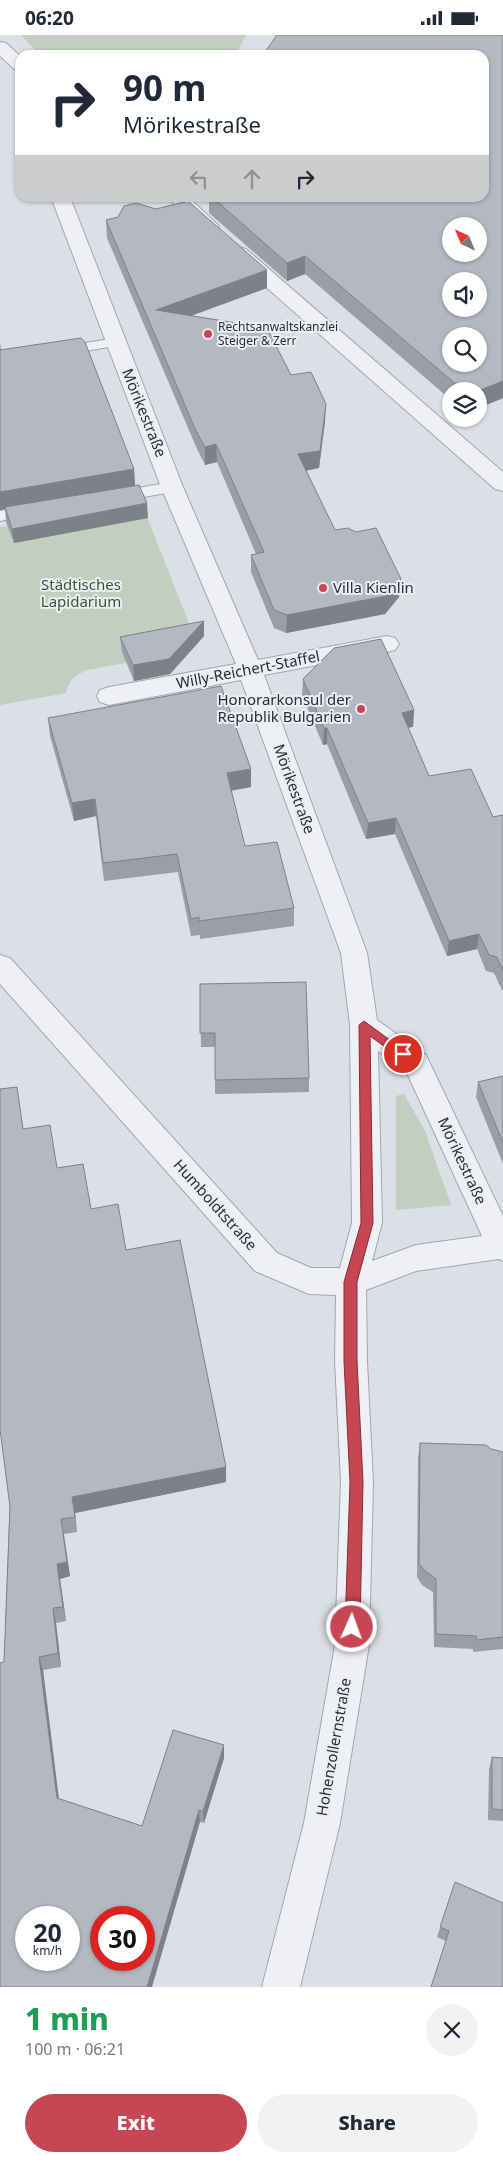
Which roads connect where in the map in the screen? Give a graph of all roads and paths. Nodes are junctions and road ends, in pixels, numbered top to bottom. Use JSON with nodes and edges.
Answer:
{"nodes":[{"id":1,"x":0,"y":47,"type":"edge"},
{"id":2,"x":15,"y":60,"type":"edge"},
{"id":3,"x":62,"y":202,"type":"edge"},
{"id":4,"x":182,"y":202,"type":"edge"},
{"id":5,"x":116,"y":342,"type":"junction"},
{"id":6,"x":48,"y":353,"type":"edge"},
{"id":7,"x":503,"y":483,"type":"edge"},
{"id":8,"x":172,"y":487,"type":"junction"},
{"id":9,"x":97,"y":500,"type":"edge"},
{"id":10,"x":47,"y":508,"type":"edge"},
{"id":11,"x":0,"y":516,"type":"edge"},
{"id":12,"x":387,"y":644,"type":"dead end"},
{"id":13,"x":250,"y":670,"type":"junction"},
{"id":14,"x":109,"y":696,"type":"dead end"},
{"id":15,"x":0,"y":966,"type":"edge"},
{"id":16,"x":364,"y":1025,"type":"junction"},
{"id":17,"x":502,"y":1247,"type":"edge"},
{"id":18,"x":351,"y":1282,"type":"junction"},
{"id":19,"x":281,"y":1987,"type":"edge"}],
"edges":[{"from":1,"to":2,"type":"street"},
{"from":3,"to":5,"type":"street","name":"Mörikestraße"},
{"from":4,"to":7,"type":"street"},
{"from":5,"to":6,"type":"lane"},
{"from":5,"to":8,"type":"street","name":"Mörikestraße"},
{"from":8,"to":9,"type":"lane"},
{"from":8,"to":13,"type":"street","name":"Mörikestraße"},
{"from":10,"to":11,"type":"lane"},
{"from":12,"to":13,"type":"street","name":"Willy-Reichert-Staffel"},
{"from":13,"to":14,"type":"street","name":"Willy-Reichert-Staffel"},
{"from":13,"to":16,"type":"street","name":"Mörikestraße"},
{"from":15,"to":18,"type":"street","name":"Humboldtstraße"},
{"from":16,"to":17,"type":"street","name":"Mörikestraße"},
{"from":16,"to":18,"type":"street","name":"Hohenzollernstraße"},
{"from":17,"to":18,"type":"street","name":"Humboldtstraße"},
{"from":18,"to":19,"type":"street","name":"Hohenzollernstraße"}]}
